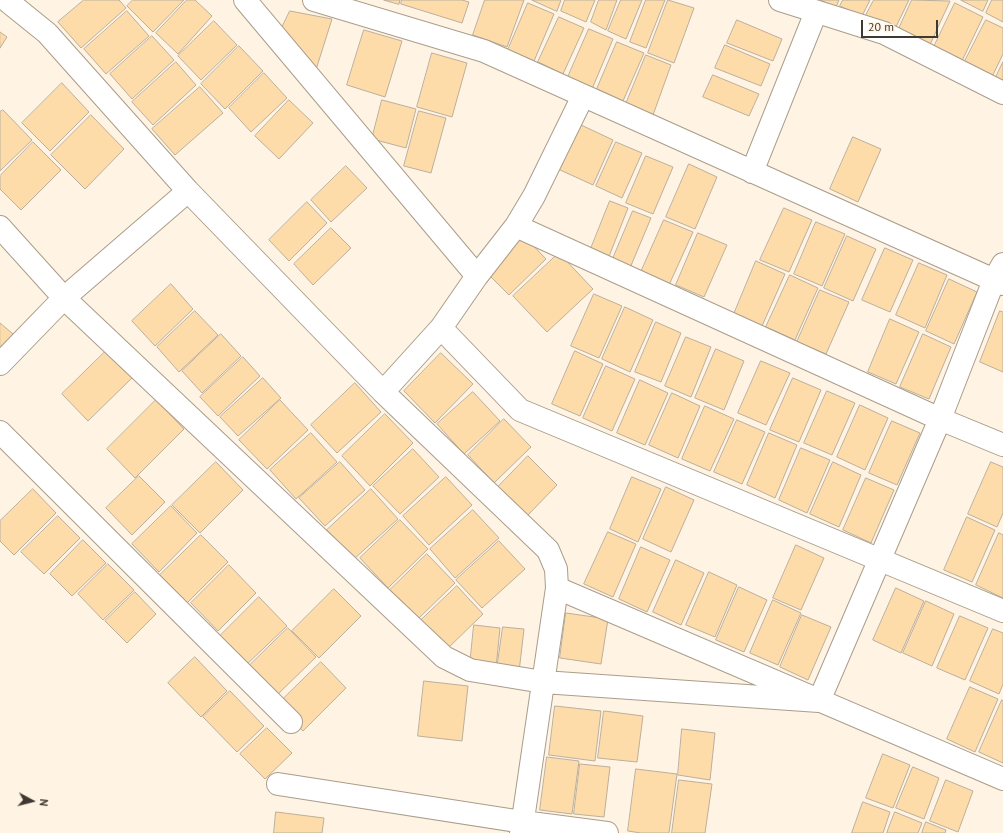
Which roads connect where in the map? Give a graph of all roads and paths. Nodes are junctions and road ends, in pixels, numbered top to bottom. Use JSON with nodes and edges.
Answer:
{"nodes":[{"id":1,"x":6,"y":0,"type":"edge"},
{"id":2,"x":245,"y":0,"type":"edge"},
{"id":3,"x":314,"y":0,"type":"edge"},
{"id":4,"x":780,"y":0,"type":"edge"},
{"id":5,"x":816,"y":12,"type":"junction"},
{"id":6,"x":1003,"y":93,"type":"edge"},
{"id":7,"x":583,"y":96,"type":"junction"},
{"id":8,"x":752,"y":172,"type":"junction"},
{"id":9,"x":188,"y":191,"type":"junction"},
{"id":10,"x":516,"y":226,"type":"junction"},
{"id":11,"x":0,"y":227,"type":"edge"},
{"id":12,"x":477,"y":276,"type":"junction"},
{"id":13,"x":1000,"y":276,"type":"edge"},
{"id":14,"x":64,"y":298,"type":"junction"},
{"id":15,"x":441,"y":328,"type":"junction"},
{"id":16,"x":0,"y":364,"type":"edge"},
{"id":17,"x":383,"y":392,"type":"junction"},
{"id":18,"x":940,"y":418,"type":"junction"},
{"id":19,"x":0,"y":432,"type":"edge"},
{"id":20,"x":1003,"y":445,"type":"edge"},
{"id":21,"x":879,"y":560,"type":"junction"},
{"id":22,"x":557,"y":588,"type":"junction"},
{"id":23,"x":1003,"y":611,"type":"edge"},
{"id":24,"x":543,"y":682,"type":"junction"},
{"id":25,"x":819,"y":701,"type":"junction"},
{"id":26,"x":291,"y":722,"type":"dead end"},
{"id":27,"x":1003,"y":779,"type":"edge"},
{"id":28,"x":278,"y":784,"type":"dead end"},
{"id":29,"x":522,"y":828,"type":"edge"},
{"id":30,"x":607,"y":833,"type":"edge"}],
"edges":[{"from":1,"to":9,"type":"street"},
{"from":2,"to":12,"type":"street"},
{"from":3,"to":7,"type":"street"},
{"from":4,"to":5,"type":"street"},
{"from":5,"to":6,"type":"street"},
{"from":5,"to":8,"type":"street"},
{"from":7,"to":8,"type":"street"},
{"from":7,"to":10,"type":"street"},
{"from":8,"to":13,"type":"street"},
{"from":9,"to":14,"type":"street"},
{"from":9,"to":17,"type":"street"},
{"from":10,"to":12,"type":"street"},
{"from":10,"to":18,"type":"street"},
{"from":11,"to":14,"type":"street"},
{"from":12,"to":15,"type":"street"},
{"from":13,"to":18,"type":"street"},
{"from":14,"to":16,"type":"street"},
{"from":14,"to":24,"type":"street"},
{"from":15,"to":17,"type":"street"},
{"from":15,"to":21,"type":"street"},
{"from":17,"to":22,"type":"street"},
{"from":18,"to":20,"type":"street"},
{"from":18,"to":21,"type":"street"},
{"from":19,"to":26,"type":"street"},
{"from":21,"to":23,"type":"street"},
{"from":21,"to":25,"type":"street"},
{"from":22,"to":24,"type":"street"},
{"from":22,"to":25,"type":"street"},
{"from":24,"to":25,"type":"street"},
{"from":24,"to":29,"type":"street"},
{"from":25,"to":27,"type":"street"},
{"from":28,"to":29,"type":"street"},
{"from":29,"to":30,"type":"street"}]}
